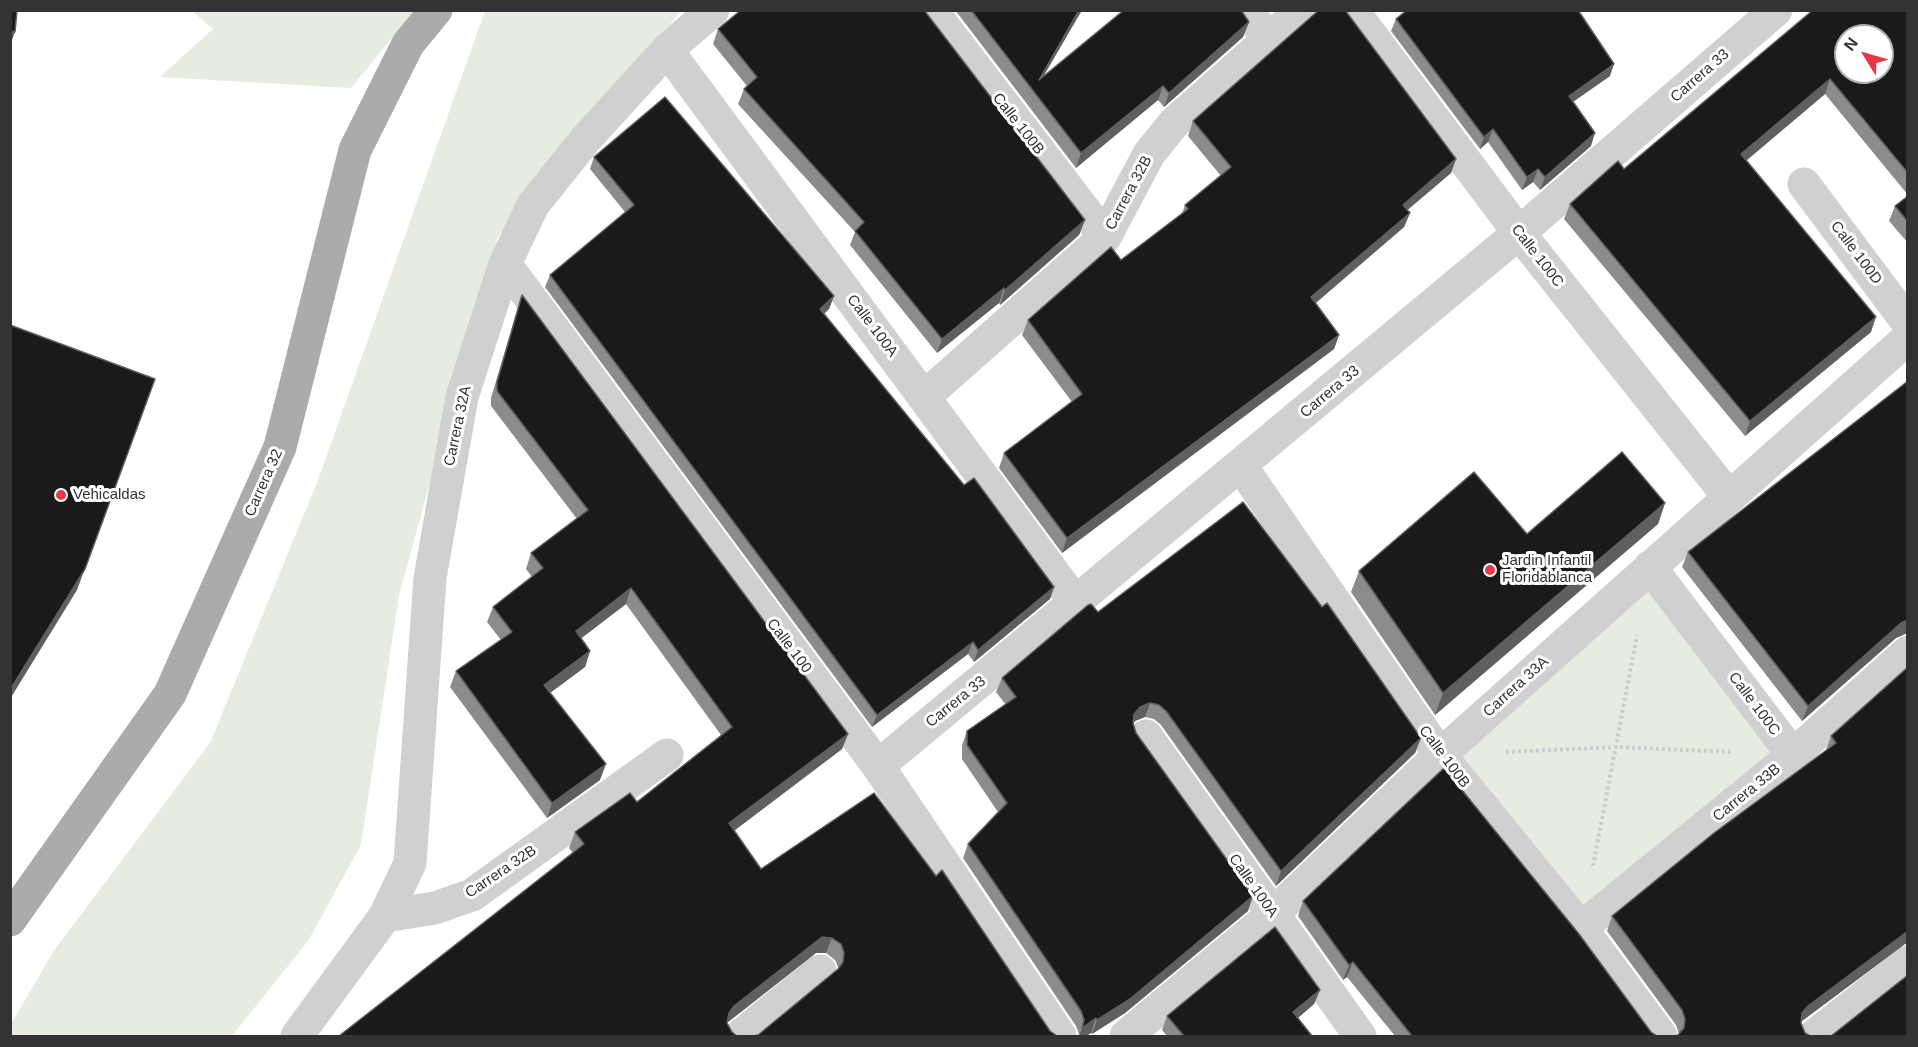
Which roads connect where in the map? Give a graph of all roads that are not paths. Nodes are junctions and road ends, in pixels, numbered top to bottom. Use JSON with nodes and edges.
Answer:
{"nodes":[{"id":1,"x":436,"y":10,"type":"edge"},
{"id":2,"x":713,"y":10,"type":"edge"},
{"id":3,"x":931,"y":10,"type":"edge"},
{"id":4,"x":1246,"y":10,"type":"edge"},
{"id":5,"x":1302,"y":10,"type":"edge"},
{"id":6,"x":1352,"y":10,"type":"edge"},
{"id":7,"x":1776,"y":10,"type":"edge"},
{"id":8,"x":1269,"y":39,"type":"junction"},
{"id":9,"x":667,"y":50,"type":"junction"},
{"id":10,"x":1804,"y":183,"type":"dead end"},
{"id":11,"x":1519,"y":233,"type":"junction"},
{"id":12,"x":1106,"y":237,"type":"junction"},
{"id":13,"x":506,"y":264,"type":"junction"},
{"id":14,"x":1908,"y":323,"type":"edge"},
{"id":15,"x":1908,"y":338,"type":"edge"},
{"id":16,"x":924,"y":397,"type":"junction"},
{"id":17,"x":1241,"y":466,"type":"junction"},
{"id":18,"x":1729,"y":497,"type":"junction"},
{"id":19,"x":1650,"y":567,"type":"junction"},
{"id":20,"x":1076,"y":603,"type":"junction"},
{"id":21,"x":1908,"y":652,"type":"edge"},
{"id":22,"x":1146,"y":736,"type":"dead end"},
{"id":23,"x":667,"y":755,"type":"dead end"},
{"id":24,"x":1440,"y":755,"type":"junction"},
{"id":25,"x":1792,"y":755,"type":"junction"},
{"id":26,"x":878,"y":765,"type":"junction"},
{"id":27,"x":1273,"y":914,"type":"junction"},
{"id":28,"x":385,"y":916,"type":"junction"},
{"id":29,"x":10,"y":921,"type":"edge"},
{"id":30,"x":1581,"y":928,"type":"junction"},
{"id":31,"x":1908,"y":962,"type":"edge"},
{"id":32,"x":820,"y":971,"type":"dead end"},
{"id":33,"x":297,"y":1036,"type":"edge"},
{"id":34,"x":740,"y":1036,"type":"edge"},
{"id":35,"x":1060,"y":1036,"type":"edge"},
{"id":36,"x":1126,"y":1036,"type":"edge"},
{"id":37,"x":1360,"y":1036,"type":"edge"},
{"id":38,"x":1661,"y":1036,"type":"edge"},
{"id":39,"x":1814,"y":1036,"type":"edge"}],
"edges":[{"from":1,"to":29,"type":"main road","name":"Carrera 32"},
{"from":2,"to":9,"type":"street","name":"Carrera 32A"},
{"from":3,"to":12,"type":"street","name":"Calle 100B"},
{"from":4,"to":8,"type":"street"},
{"from":5,"to":8,"type":"street","name":"Carrera 32B"},
{"from":6,"to":11,"type":"street","name":"Calle 100C"},
{"from":7,"to":11,"type":"street","name":"Carrera 33"},
{"from":8,"to":12,"type":"street","name":"Carrera 32B"},
{"from":9,"to":13,"type":"street","name":"Carrera 32A"},
{"from":9,"to":16,"type":"street","name":"Calle 100A"},
{"from":10,"to":14,"type":"street","name":"Calle 100D"},
{"from":11,"to":17,"type":"street","name":"Carrera 33"},
{"from":11,"to":18,"type":"street","name":"Calle 100C"},
{"from":12,"to":16,"type":"street","name":"Carrera 32B"},
{"from":13,"to":26,"type":"street","name":"Calle 100"},
{"from":13,"to":28,"type":"street","name":"Carrera 32A"},
{"from":15,"to":18,"type":"street","name":"Carrera 33A"},
{"from":16,"to":20,"type":"street","name":"Calle 100A"},
{"from":17,"to":20,"type":"street","name":"Carrera 33"},
{"from":17,"to":24,"type":"street","name":"Calle 100B"},
{"from":18,"to":19,"type":"street","name":"Carrera 33A"},
{"from":19,"to":24,"type":"street","name":"Carrera 33A"},
{"from":19,"to":25,"type":"street","name":"Calle 100C"},
{"from":20,"to":26,"type":"street","name":"Carrera 33"},
{"from":21,"to":25,"type":"street","name":"Carrera 33B"},
{"from":22,"to":27,"type":"street","name":"Calle 100A"},
{"from":23,"to":28,"type":"street","name":"Carrera 32B"},
{"from":24,"to":27,"type":"street","name":"Carrera 33A"},
{"from":24,"to":30,"type":"street","name":"Calle 100B"},
{"from":25,"to":30,"type":"street","name":"Carrera 33B"},
{"from":26,"to":35,"type":"street","name":"Calle 100"},
{"from":27,"to":36,"type":"street","name":"Carrera 33A"},
{"from":27,"to":37,"type":"street","name":"Calle 100A"},
{"from":28,"to":33,"type":"street"},
{"from":30,"to":38,"type":"street","name":"Calle 100B"},
{"from":31,"to":39,"type":"street"},
{"from":32,"to":34,"type":"street"}]}
